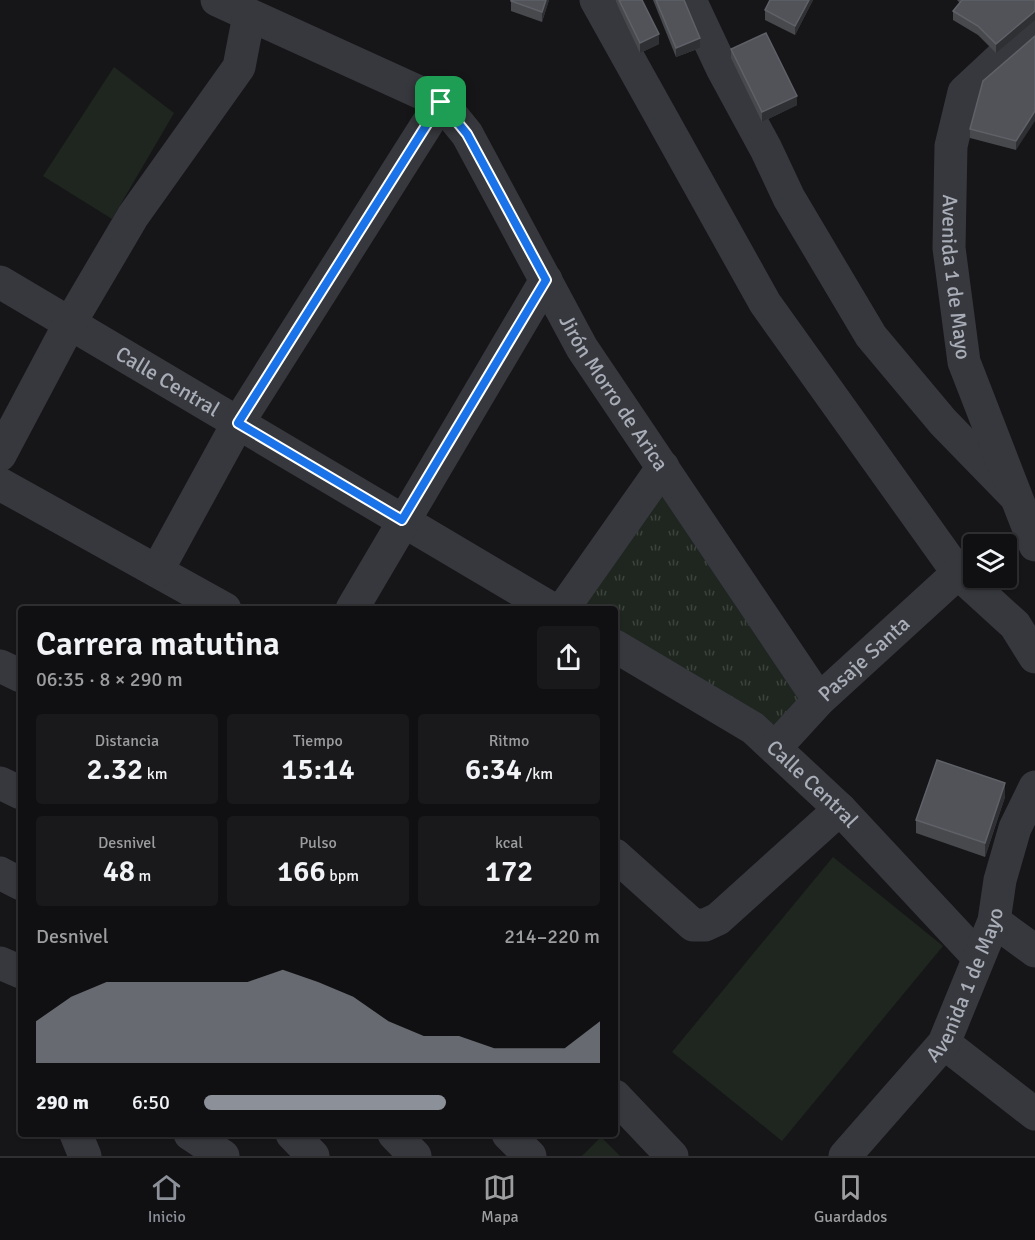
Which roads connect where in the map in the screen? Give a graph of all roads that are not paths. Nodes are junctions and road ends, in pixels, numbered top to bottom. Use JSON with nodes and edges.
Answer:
{"nodes":[{"id":1,"x":217,"y":0,"type":"edge"},
{"id":2,"x":596,"y":0,"type":"edge"},
{"id":3,"x":690,"y":0,"type":"edge"},
{"id":4,"x":249,"y":15,"type":"junction"},
{"id":5,"x":1035,"y":26,"type":"edge"},
{"id":6,"x":441,"y":102,"type":"junction"},
{"id":7,"x":546,"y":280,"type":"junction"},
{"id":8,"x":0,"y":282,"type":"edge"},
{"id":9,"x":70,"y":324,"type":"junction"},
{"id":10,"x":238,"y":423,"type":"junction"},
{"id":11,"x":0,"y":455,"type":"edge"},
{"id":12,"x":663,"y":467,"type":"junction"},
{"id":13,"x":0,"y":484,"type":"edge"},
{"id":14,"x":1016,"y":497,"type":"junction"},
{"id":15,"x":402,"y":520,"type":"junction"},
{"id":16,"x":1035,"y":545,"type":"edge"},
{"id":17,"x":157,"y":572,"type":"junction"},
{"id":18,"x":958,"y":573,"type":"junction"},
{"id":19,"x":219,"y":606,"type":"edge"},
{"id":20,"x":354,"y":606,"type":"edge"},
{"id":21,"x":547,"y":606,"type":"edge"},
{"id":22,"x":565,"y":606,"type":"edge"},
{"id":23,"x":618,"y":648,"type":"edge"},
{"id":24,"x":1035,"y":657,"type":"edge"},
{"id":25,"x":0,"y":666,"type":"edge"},
{"id":26,"x":18,"y":675,"type":"edge"},
{"id":27,"x":819,"y":699,"type":"junction"},
{"id":28,"x":775,"y":748,"type":"junction"},
{"id":29,"x":0,"y":783,"type":"edge"},
{"id":30,"x":1035,"y":787,"type":"edge"},
{"id":31,"x":18,"y":792,"type":"edge"},
{"id":32,"x":840,"y":809,"type":"junction"},
{"id":33,"x":618,"y":858,"type":"edge"},
{"id":34,"x":0,"y":873,"type":"edge"},
{"id":35,"x":18,"y":882,"type":"edge"},
{"id":36,"x":994,"y":921,"type":"junction"},
{"id":37,"x":1035,"y":951,"type":"edge"},
{"id":38,"x":978,"y":957,"type":"junction"},
{"id":39,"x":0,"y":963,"type":"edge"},
{"id":40,"x":18,"y":971,"type":"edge"},
{"id":41,"x":944,"y":1042,"type":"junction"},
{"id":42,"x":618,"y":1099,"type":"edge"},
{"id":43,"x":1035,"y":1114,"type":"edge"},
{"id":44,"x":77,"y":1137,"type":"edge"},
{"id":45,"x":194,"y":1137,"type":"edge"},
{"id":46,"x":295,"y":1137,"type":"edge"},
{"id":47,"x":397,"y":1137,"type":"edge"},
{"id":48,"x":511,"y":1137,"type":"edge"},
{"id":49,"x":849,"y":1155,"type":"edge"},
{"id":50,"x":85,"y":1156,"type":"edge"},
{"id":51,"x":223,"y":1156,"type":"edge"},
{"id":52,"x":313,"y":1156,"type":"edge"},
{"id":53,"x":415,"y":1156,"type":"edge"},
{"id":54,"x":530,"y":1156,"type":"edge"},
{"id":55,"x":672,"y":1156,"type":"edge"}],
"edges":[{"from":1,"to":4,"type":"street","name":"Jirón Morro de Arica"},
{"from":2,"to":18,"type":"street"},
{"from":3,"to":14,"type":"street"},
{"from":4,"to":6,"type":"street","name":"Jirón Morro de Arica"},
{"from":4,"to":9,"type":"street"},
{"from":5,"to":14,"type":"street","name":"Avenida 1 de Mayo"},
{"from":6,"to":7,"type":"street","name":"Jirón Morro de Arica"},
{"from":6,"to":10,"type":"street"},
{"from":7,"to":12,"type":"street","name":"Jirón Morro de Arica"},
{"from":7,"to":15,"type":"street"},
{"from":8,"to":9,"type":"street","name":"Calle Central"},
{"from":9,"to":10,"type":"street","name":"Calle Central"},
{"from":9,"to":11,"type":"street"},
{"from":10,"to":15,"type":"street","name":"Calle Central"},
{"from":10,"to":17,"type":"street"},
{"from":12,"to":22,"type":"street"},
{"from":12,"to":27,"type":"street","name":"Jirón Morro de Arica"},
{"from":13,"to":17,"type":"street"},
{"from":14,"to":16,"type":"street","name":"Avenida 1 de Mayo"},
{"from":15,"to":20,"type":"street"},
{"from":15,"to":21,"type":"street","name":"Calle Central"},
{"from":17,"to":19,"type":"street"},
{"from":18,"to":24,"type":"street"},
{"from":18,"to":27,"type":"street","name":"Pasaje Santa"},
{"from":23,"to":28,"type":"street","name":"Calle Central"},
{"from":25,"to":26,"type":"street"},
{"from":27,"to":28,"type":"street","name":"Pasaje Santa"},
{"from":28,"to":32,"type":"street","name":"Calle Central"},
{"from":29,"to":31,"type":"street"},
{"from":30,"to":36,"type":"street","name":"Avenida 1 de Mayo"},
{"from":32,"to":33,"type":"street"},
{"from":32,"to":38,"type":"street","name":"Calle Central"},
{"from":34,"to":35,"type":"street"},
{"from":36,"to":37,"type":"street"},
{"from":36,"to":38,"type":"street","name":"Avenida 1 de Mayo"},
{"from":38,"to":41,"type":"street","name":"Avenida 1 de Mayo"},
{"from":39,"to":40,"type":"street"},
{"from":41,"to":43,"type":"street"},
{"from":41,"to":49,"type":"street","name":"Avenida 1 de Mayo"},
{"from":42,"to":55,"type":"street"},
{"from":44,"to":50,"type":"street"},
{"from":45,"to":51,"type":"street"},
{"from":46,"to":52,"type":"street"},
{"from":47,"to":53,"type":"street"},
{"from":48,"to":54,"type":"street"}]}
